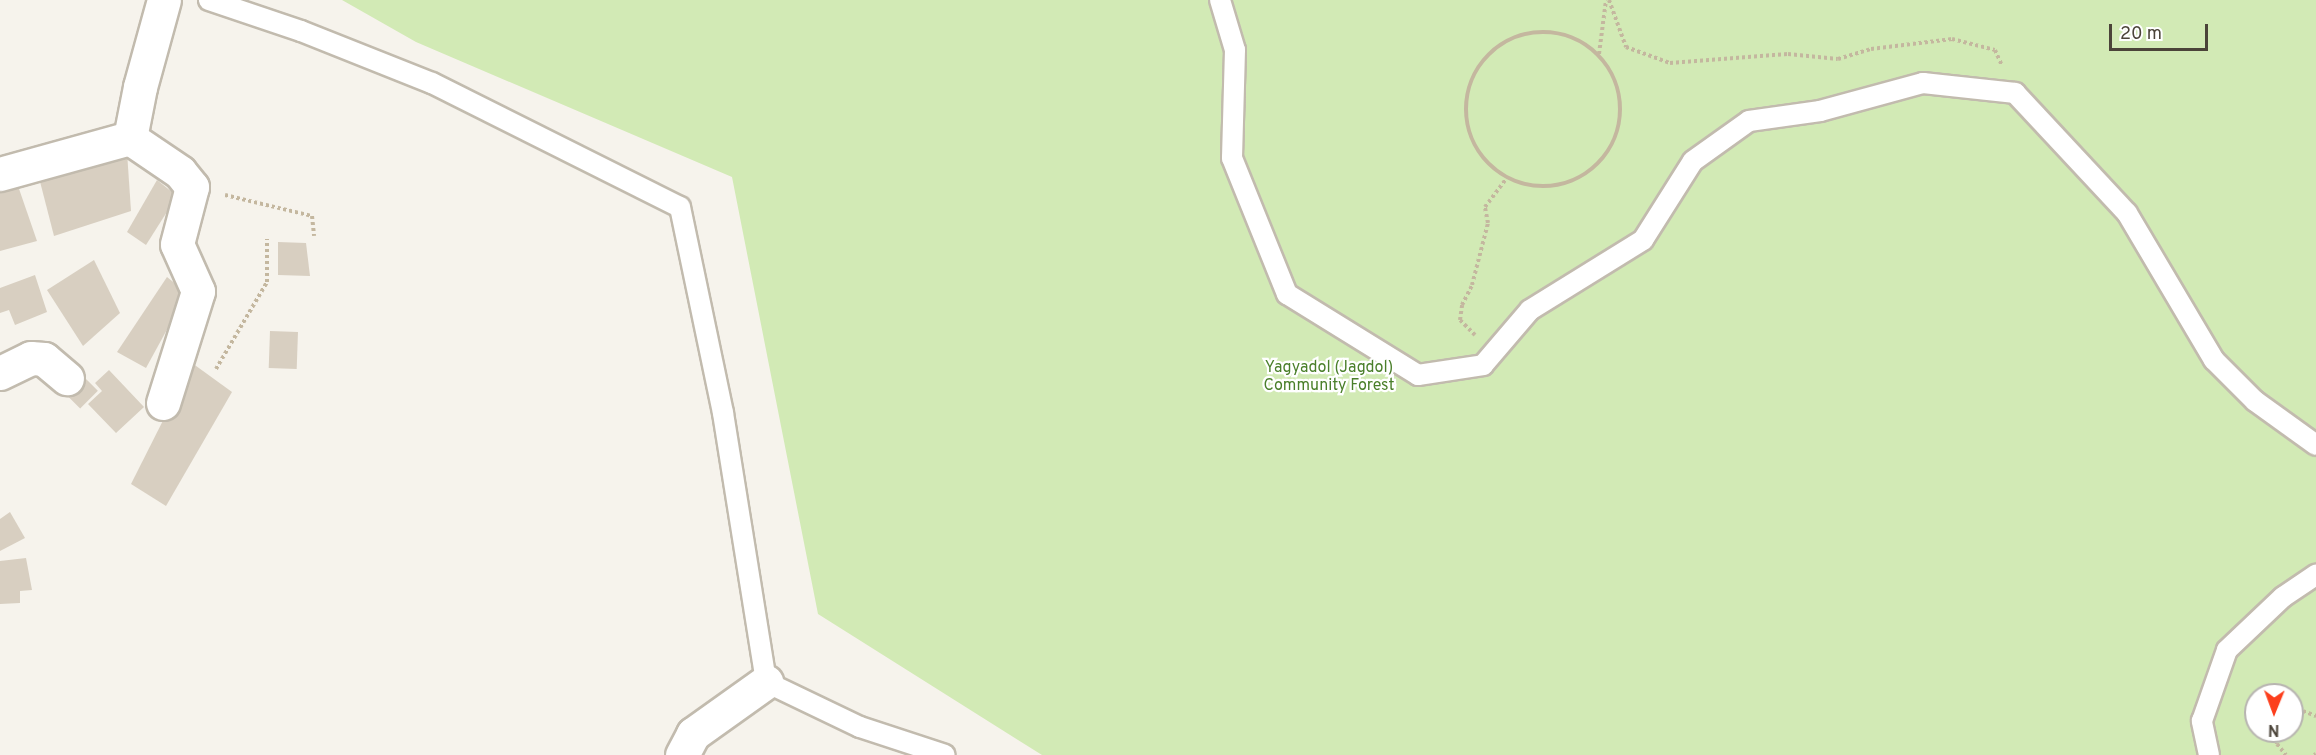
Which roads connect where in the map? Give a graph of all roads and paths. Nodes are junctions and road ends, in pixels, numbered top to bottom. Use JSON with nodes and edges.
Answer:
{"nodes":[{"id":1,"x":164,"y":0,"type":"edge"},
{"id":2,"x":209,"y":0,"type":"edge"},
{"id":3,"x":1220,"y":0,"type":"edge"},
{"id":4,"x":1607,"y":0,"type":"edge"},
{"id":5,"x":1599,"y":54,"type":"junction"},
{"id":6,"x":2015,"y":93,"type":"junction"},
{"id":7,"x":130,"y":138,"type":"junction"},
{"id":8,"x":0,"y":174,"type":"edge"},
{"id":9,"x":1508,"y":177,"type":"junction"},
{"id":10,"x":192,"y":187,"type":"junction"},
{"id":11,"x":314,"y":236,"type":"dead end"},
{"id":12,"x":267,"y":239,"type":"dead end"},
{"id":13,"x":216,"y":369,"type":"dead end"},
{"id":14,"x":1460,"y":369,"type":"junction"},
{"id":15,"x":0,"y":373,"type":"edge"},
{"id":16,"x":67,"y":378,"type":"dead end"},
{"id":17,"x":163,"y":403,"type":"dead end"},
{"id":18,"x":2316,"y":445,"type":"edge"},
{"id":19,"x":2316,"y":574,"type":"edge"},
{"id":20,"x":766,"y":682,"type":"junction"},
{"id":21,"x":2277,"y":743,"type":"edge"},
{"id":22,"x":682,"y":755,"type":"edge"},
{"id":23,"x":945,"y":755,"type":"edge"},
{"id":24,"x":2209,"y":755,"type":"edge"},
{"id":25,"x":2286,"y":755,"type":"edge"}],
"edges":[{"from":1,"to":7,"type":"street"},
{"from":2,"to":20,"type":"lane"},
{"from":3,"to":14,"type":"lane"},
{"from":4,"to":5,"type":"path"},
{"from":4,"to":6,"type":"path"},
{"from":5,"to":9,"type":"path"},
{"from":5,"to":9,"type":"path"},
{"from":6,"to":14,"type":"lane"},
{"from":6,"to":18,"type":"lane"},
{"from":7,"to":8,"type":"street"},
{"from":7,"to":10,"type":"street"},
{"from":9,"to":14,"type":"path"},
{"from":10,"to":11,"type":"path"},
{"from":10,"to":17,"type":"street"},
{"from":12,"to":13,"type":"path"},
{"from":15,"to":16,"type":"street"},
{"from":19,"to":24,"type":"lane"},
{"from":20,"to":22,"type":"street"},
{"from":20,"to":23,"type":"lane"},
{"from":21,"to":25,"type":"path"}]}
